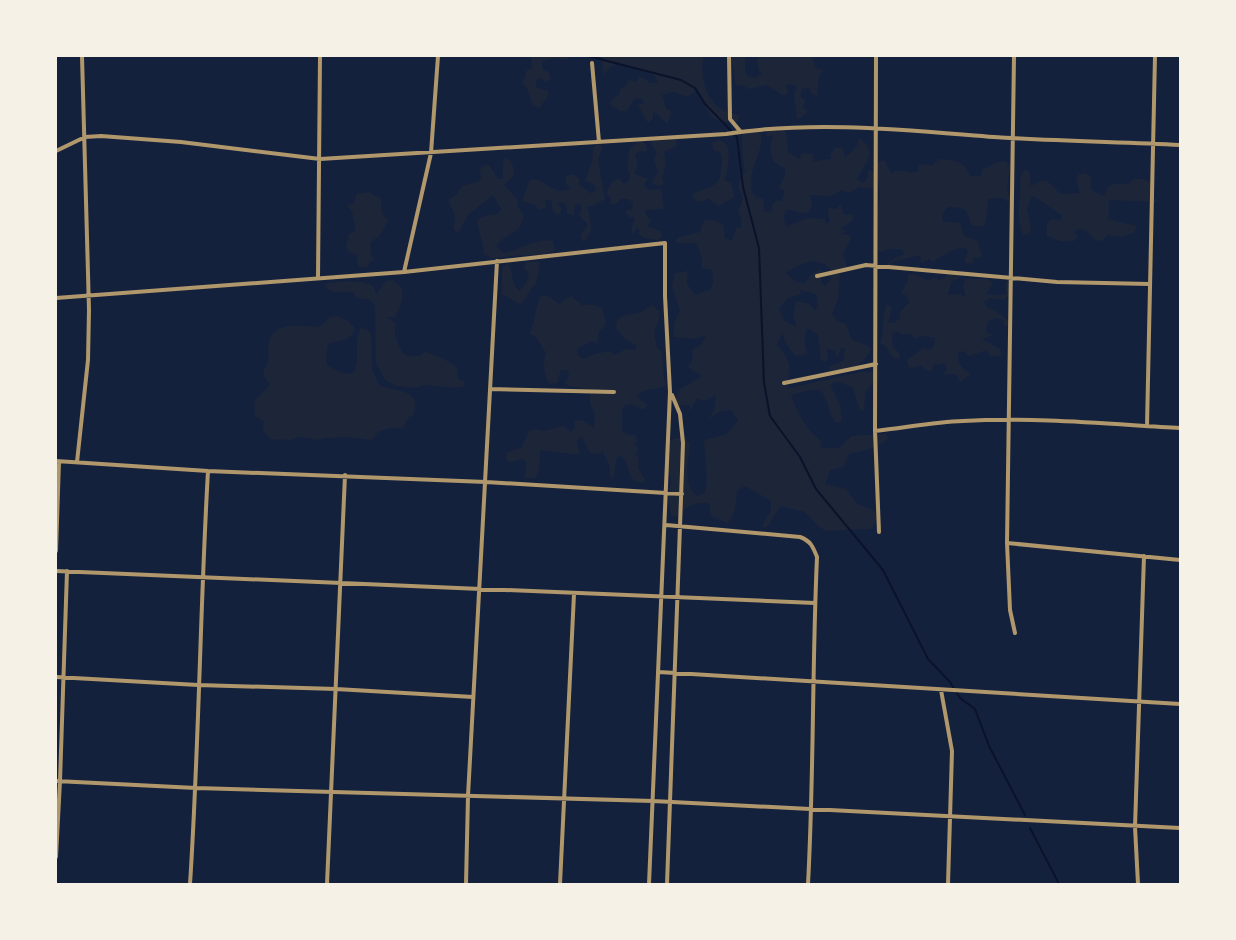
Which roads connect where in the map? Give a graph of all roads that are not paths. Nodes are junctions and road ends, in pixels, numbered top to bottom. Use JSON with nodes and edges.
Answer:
{"nodes":[{"id":1,"x":82,"y":56,"type":"edge"},
{"id":2,"x":320,"y":56,"type":"edge"},
{"id":3,"x":438,"y":56,"type":"edge"},
{"id":4,"x":729,"y":56,"type":"edge"},
{"id":5,"x":876,"y":56,"type":"edge"},
{"id":6,"x":1014,"y":56,"type":"edge"},
{"id":7,"x":1155,"y":56,"type":"edge"},
{"id":8,"x":592,"y":63,"type":"dead end"},
{"id":9,"x":876,"y":128,"type":"junction"},
{"id":10,"x":738,"y":131,"type":"junction"},
{"id":11,"x":85,"y":137,"type":"junction"},
{"id":12,"x":1012,"y":138,"type":"junction"},
{"id":13,"x":599,"y":142,"type":"junction"},
{"id":14,"x":1153,"y":144,"type":"junction"},
{"id":15,"x":1180,"y":145,"type":"edge"},
{"id":16,"x":56,"y":151,"type":"edge"},
{"id":17,"x":431,"y":153,"type":"junction"},
{"id":18,"x":320,"y":159,"type":"junction"},
{"id":19,"x":497,"y":261,"type":"junction"},
{"id":20,"x":876,"y":267,"type":"junction"},
{"id":21,"x":404,"y":272,"type":"junction"},
{"id":22,"x":817,"y":276,"type":"dead end"},
{"id":23,"x":318,"y":278,"type":"junction"},
{"id":24,"x":1010,"y":279,"type":"junction"},
{"id":25,"x":1150,"y":284,"type":"junction"},
{"id":26,"x":87,"y":296,"type":"junction"},
{"id":27,"x":56,"y":298,"type":"edge"},
{"id":28,"x":876,"y":364,"type":"junction"},
{"id":29,"x":784,"y":383,"type":"dead end"},
{"id":30,"x":490,"y":389,"type":"junction"},
{"id":31,"x":614,"y":392,"type":"dead end"},
{"id":32,"x":670,"y":392,"type":"junction"},
{"id":33,"x":1009,"y":420,"type":"junction"},
{"id":34,"x":1147,"y":426,"type":"junction"},
{"id":35,"x":1180,"y":428,"type":"edge"},
{"id":36,"x":875,"y":431,"type":"junction"},
{"id":37,"x":57,"y":461,"type":"edge"},
{"id":38,"x":77,"y":462,"type":"junction"},
{"id":39,"x":208,"y":471,"type":"junction"},
{"id":40,"x":345,"y":475,"type":"junction"},
{"id":41,"x":486,"y":482,"type":"junction"},
{"id":42,"x":667,"y":492,"type":"junction"},
{"id":43,"x":682,"y":494,"type":"junction"},
{"id":44,"x":666,"y":525,"type":"junction"},
{"id":45,"x":681,"y":526,"type":"junction"},
{"id":46,"x":879,"y":532,"type":"dead end"},
{"id":47,"x":1007,"y":543,"type":"junction"},
{"id":48,"x":56,"y":551,"type":"edge"},
{"id":49,"x":1144,"y":556,"type":"junction"},
{"id":50,"x":1180,"y":560,"type":"edge"},
{"id":51,"x":56,"y":571,"type":"edge"},
{"id":52,"x":67,"y":572,"type":"junction"},
{"id":53,"x":202,"y":578,"type":"junction"},
{"id":54,"x":342,"y":582,"type":"junction"},
{"id":55,"x":480,"y":588,"type":"junction"},
{"id":56,"x":574,"y":594,"type":"junction"},
{"id":57,"x":678,"y":596,"type":"junction"},
{"id":58,"x":662,"y":597,"type":"junction"},
{"id":59,"x":815,"y":603,"type":"junction"},
{"id":60,"x":1015,"y":633,"type":"dead end"},
{"id":61,"x":659,"y":672,"type":"junction"},
{"id":62,"x":675,"y":674,"type":"junction"},
{"id":63,"x":56,"y":677,"type":"edge"},
{"id":64,"x":63,"y":677,"type":"junction"},
{"id":65,"x":815,"y":682,"type":"junction"},
{"id":66,"x":198,"y":685,"type":"junction"},
{"id":67,"x":336,"y":689,"type":"junction"},
{"id":68,"x":941,"y":690,"type":"junction"},
{"id":69,"x":473,"y":697,"type":"junction"},
{"id":70,"x":1138,"y":702,"type":"junction"},
{"id":71,"x":1180,"y":704,"type":"edge"},
{"id":72,"x":58,"y":781,"type":"edge"},
{"id":73,"x":196,"y":788,"type":"junction"},
{"id":74,"x":332,"y":792,"type":"junction"},
{"id":75,"x":468,"y":796,"type":"junction"},
{"id":76,"x":564,"y":798,"type":"junction"},
{"id":77,"x":653,"y":801,"type":"junction"},
{"id":78,"x":671,"y":803,"type":"junction"},
{"id":79,"x":812,"y":810,"type":"junction"},
{"id":80,"x":950,"y":818,"type":"junction"},
{"id":81,"x":1135,"y":827,"type":"junction"},
{"id":82,"x":1180,"y":828,"type":"edge"},
{"id":83,"x":56,"y":857,"type":"edge"},
{"id":84,"x":190,"y":885,"type":"edge"},
{"id":85,"x":327,"y":885,"type":"edge"},
{"id":86,"x":466,"y":885,"type":"edge"},
{"id":87,"x":560,"y":885,"type":"edge"},
{"id":88,"x":649,"y":885,"type":"edge"},
{"id":89,"x":667,"y":885,"type":"edge"},
{"id":90,"x":808,"y":885,"type":"edge"},
{"id":91,"x":948,"y":885,"type":"edge"},
{"id":92,"x":1138,"y":885,"type":"edge"}],
"edges":[{"from":1,"to":11,"type":"street"},
{"from":2,"to":18,"type":"street"},
{"from":3,"to":17,"type":"street"},
{"from":4,"to":10,"type":"street"},
{"from":5,"to":9,"type":"street"},
{"from":6,"to":12,"type":"street"},
{"from":7,"to":14,"type":"street"},
{"from":8,"to":13,"type":"street"},
{"from":9,"to":10,"type":"street"},
{"from":9,"to":12,"type":"street"},
{"from":9,"to":20,"type":"street"},
{"from":10,"to":13,"type":"street"},
{"from":11,"to":16,"type":"street"},
{"from":11,"to":18,"type":"street"},
{"from":11,"to":26,"type":"street"},
{"from":12,"to":14,"type":"street"},
{"from":12,"to":24,"type":"street"},
{"from":13,"to":17,"type":"street"},
{"from":14,"to":15,"type":"street"},
{"from":14,"to":25,"type":"street"},
{"from":17,"to":18,"type":"street"},
{"from":17,"to":21,"type":"street"},
{"from":18,"to":23,"type":"street"},
{"from":19,"to":21,"type":"street"},
{"from":19,"to":30,"type":"street"},
{"from":19,"to":32,"type":"street"},
{"from":20,"to":22,"type":"street"},
{"from":20,"to":24,"type":"street"},
{"from":20,"to":28,"type":"street"},
{"from":21,"to":23,"type":"street"},
{"from":23,"to":26,"type":"street"},
{"from":24,"to":25,"type":"street"},
{"from":24,"to":33,"type":"street"},
{"from":25,"to":34,"type":"street"},
{"from":26,"to":27,"type":"street"},
{"from":26,"to":38,"type":"street"},
{"from":28,"to":29,"type":"street"},
{"from":28,"to":36,"type":"street"},
{"from":30,"to":31,"type":"street"},
{"from":30,"to":41,"type":"street"},
{"from":32,"to":42,"type":"street"},
{"from":32,"to":43,"type":"street"},
{"from":33,"to":34,"type":"street"},
{"from":33,"to":36,"type":"street"},
{"from":33,"to":47,"type":"street"},
{"from":34,"to":35,"type":"street"},
{"from":36,"to":46,"type":"street"},
{"from":37,"to":38,"type":"street"},
{"from":37,"to":48,"type":"street"},
{"from":38,"to":39,"type":"street"},
{"from":39,"to":40,"type":"street"},
{"from":39,"to":53,"type":"street"},
{"from":40,"to":41,"type":"street"},
{"from":40,"to":54,"type":"street"},
{"from":41,"to":42,"type":"street"},
{"from":41,"to":55,"type":"street"},
{"from":42,"to":43,"type":"street"},
{"from":42,"to":44,"type":"street"},
{"from":43,"to":45,"type":"street"},
{"from":44,"to":45,"type":"street"},
{"from":44,"to":58,"type":"street"},
{"from":45,"to":57,"type":"street"},
{"from":45,"to":59,"type":"street"},
{"from":47,"to":49,"type":"street"},
{"from":47,"to":60,"type":"street"},
{"from":49,"to":50,"type":"street"},
{"from":49,"to":70,"type":"street"},
{"from":51,"to":52,"type":"street"},
{"from":52,"to":53,"type":"street"},
{"from":52,"to":64,"type":"street"},
{"from":53,"to":54,"type":"street"},
{"from":53,"to":66,"type":"street"},
{"from":54,"to":55,"type":"street"},
{"from":54,"to":67,"type":"street"},
{"from":55,"to":56,"type":"street"},
{"from":55,"to":69,"type":"street"},
{"from":56,"to":58,"type":"street"},
{"from":56,"to":76,"type":"street"},
{"from":57,"to":58,"type":"street"},
{"from":57,"to":59,"type":"street"},
{"from":57,"to":62,"type":"street"},
{"from":58,"to":61,"type":"street"},
{"from":59,"to":65,"type":"street"},
{"from":61,"to":62,"type":"street"},
{"from":61,"to":77,"type":"street"},
{"from":62,"to":65,"type":"street"},
{"from":62,"to":78,"type":"street"},
{"from":63,"to":64,"type":"street"},
{"from":64,"to":66,"type":"street"},
{"from":64,"to":72,"type":"street"},
{"from":65,"to":68,"type":"street"},
{"from":65,"to":79,"type":"street"},
{"from":66,"to":67,"type":"street"},
{"from":66,"to":73,"type":"street"},
{"from":67,"to":69,"type":"street"},
{"from":67,"to":74,"type":"street"},
{"from":68,"to":70,"type":"street"},
{"from":68,"to":80,"type":"street"},
{"from":69,"to":75,"type":"street"},
{"from":70,"to":71,"type":"street"},
{"from":70,"to":81,"type":"street"},
{"from":72,"to":73,"type":"street"},
{"from":72,"to":83,"type":"street"},
{"from":73,"to":74,"type":"street"},
{"from":73,"to":84,"type":"street"},
{"from":74,"to":75,"type":"street"},
{"from":74,"to":85,"type":"street"},
{"from":75,"to":76,"type":"street"},
{"from":75,"to":86,"type":"street"},
{"from":76,"to":77,"type":"street"},
{"from":76,"to":87,"type":"street"},
{"from":77,"to":78,"type":"street"},
{"from":77,"to":88,"type":"street"},
{"from":78,"to":79,"type":"street"},
{"from":78,"to":89,"type":"street"},
{"from":79,"to":80,"type":"street"},
{"from":79,"to":90,"type":"street"},
{"from":80,"to":81,"type":"street"},
{"from":80,"to":91,"type":"street"},
{"from":81,"to":82,"type":"street"},
{"from":81,"to":92,"type":"street"}]}
